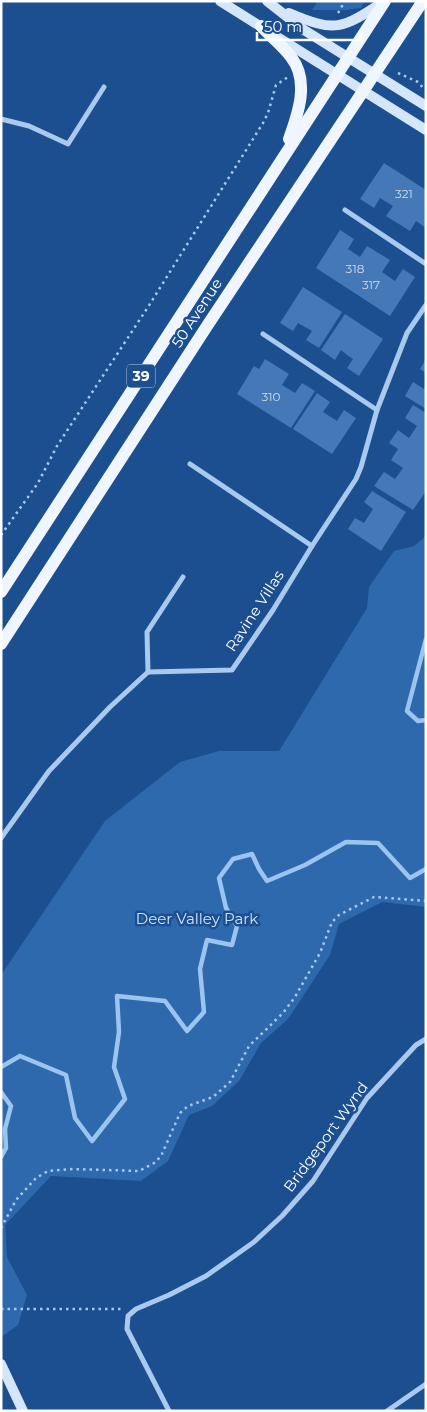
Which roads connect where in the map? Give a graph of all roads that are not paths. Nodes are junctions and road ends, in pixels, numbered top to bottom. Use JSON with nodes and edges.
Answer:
{"nodes":[{"id":1,"x":220,"y":1,"type":"edge"},
{"id":2,"x":385,"y":1,"type":"edge"},
{"id":3,"x":423,"y":1,"type":"edge"},
{"id":4,"x":271,"y":4,"type":"edge"},
{"id":5,"x":261,"y":26,"type":"junction"},
{"id":6,"x":349,"y":58,"type":"junction"},
{"id":7,"x":375,"y":74,"type":"junction"},
{"id":8,"x":337,"y":75,"type":"junction"},
{"id":9,"x":104,"y":86,"type":"dead end"},
{"id":10,"x":364,"y":92,"type":"junction"},
{"id":11,"x":426,"y":106,"type":"edge"},
{"id":12,"x":1,"y":120,"type":"edge"},
{"id":13,"x":426,"y":130,"type":"edge"},
{"id":14,"x":281,"y":161,"type":"junction"},
{"id":15,"x":345,"y":210,"type":"dead end"},
{"id":16,"x":426,"y":264,"type":"edge"},
{"id":17,"x":426,"y":305,"type":"edge"},
{"id":18,"x":263,"y":334,"type":"dead end"},
{"id":19,"x":377,"y":410,"type":"junction"},
{"id":20,"x":190,"y":464,"type":"dead end"},
{"id":21,"x":312,"y":546,"type":"junction"},
{"id":22,"x":183,"y":577,"type":"dead end"},
{"id":23,"x":1,"y":592,"type":"edge"},
{"id":24,"x":1,"y":644,"type":"edge"},
{"id":25,"x":148,"y":672,"type":"junction"},
{"id":26,"x":1,"y":838,"type":"edge"},
{"id":27,"x":426,"y":1039,"type":"edge"},
{"id":28,"x":1,"y":1364,"type":"edge"},
{"id":29,"x":426,"y":1384,"type":"edge"},
{"id":30,"x":23,"y":1411,"type":"edge"},
{"id":31,"x":168,"y":1411,"type":"edge"},
{"id":32,"x":387,"y":1411,"type":"edge"}],
"edges":[{"from":1,"to":5,"type":"main road"},
{"from":2,"to":4,"type":"main road"},
{"from":2,"to":6,"type":"main road","name":"50 Avenue","number":"39"},
{"from":3,"to":7,"type":"main road","name":"50 Avenue","number":"39"},
{"from":4,"to":6,"type":"main road"},
{"from":5,"to":8,"type":"main road"},
{"from":5,"to":14,"type":"main road"},
{"from":6,"to":7,"type":"main road"},
{"from":6,"to":8,"type":"main road","name":"50 Avenue","number":"39"},
{"from":7,"to":10,"type":"main road","name":"50 Avenue","number":"39"},
{"from":7,"to":11,"type":"main road"},
{"from":8,"to":10,"type":"main road"},
{"from":8,"to":14,"type":"main road","name":"50 Avenue","number":"39"},
{"from":9,"to":12,"type":"street"},
{"from":10,"to":13,"type":"main road"},
{"from":10,"to":24,"type":"main road","name":"50 Avenue","number":"39"},
{"from":14,"to":23,"type":"main road","name":"50 Avenue","number":"39"},
{"from":15,"to":16,"type":"street"},
{"from":17,"to":19,"type":"street","name":"Ravine Villas"},
{"from":18,"to":19,"type":"street"},
{"from":19,"to":21,"type":"street","name":"Ravine Villas"},
{"from":20,"to":21,"type":"street"},
{"from":21,"to":25,"type":"street","name":"Ravine Villas"},
{"from":22,"to":25,"type":"street"},
{"from":25,"to":26,"type":"street"},
{"from":27,"to":31,"type":"street","name":"Bridgeport Wynd"},
{"from":28,"to":30,"type":"main road"},
{"from":29,"to":32,"type":"street"}]}
